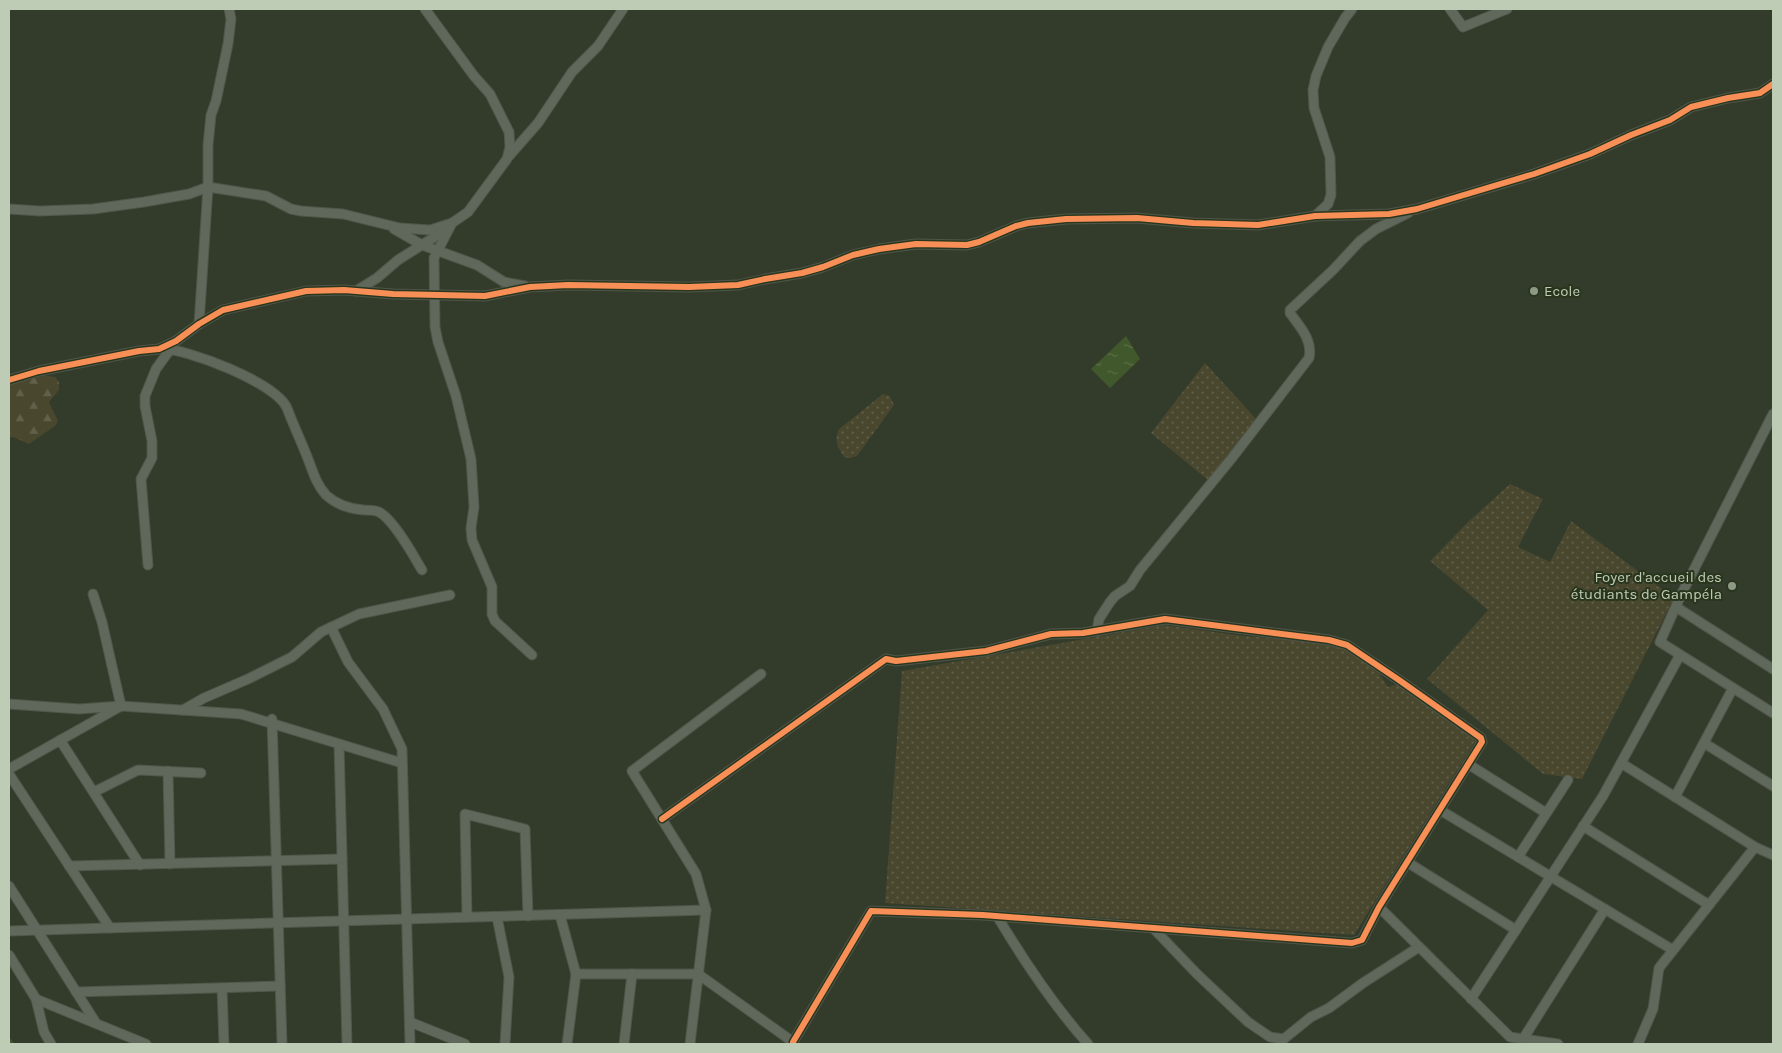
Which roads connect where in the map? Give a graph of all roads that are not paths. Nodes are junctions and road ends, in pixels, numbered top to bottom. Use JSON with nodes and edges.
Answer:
{"nodes":[{"id":1,"x":228,"y":9,"type":"edge"},
{"id":2,"x":425,"y":9,"type":"edge"},
{"id":3,"x":623,"y":9,"type":"edge"},
{"id":4,"x":1352,"y":9,"type":"edge"},
{"id":5,"x":1450,"y":9,"type":"edge"},
{"id":6,"x":1507,"y":9,"type":"edge"},
{"id":7,"x":1773,"y":84,"type":"edge"},
{"id":8,"x":507,"y":159,"type":"junction"},
{"id":9,"x":208,"y":187,"type":"junction"},
{"id":10,"x":9,"y":209,"type":"edge"},
{"id":11,"x":1417,"y":209,"type":"junction"},
{"id":12,"x":1315,"y":216,"type":"junction"},
{"id":13,"x":452,"y":223,"type":"junction"},
{"id":14,"x":385,"y":224,"type":"junction"},
{"id":15,"x":422,"y":245,"type":"junction"},
{"id":16,"x":437,"y":251,"type":"junction"},
{"id":17,"x":530,"y":287,"type":"junction"},
{"id":18,"x":355,"y":291,"type":"junction"},
{"id":19,"x":434,"y":295,"type":"junction"},
{"id":20,"x":199,"y":324,"type":"junction"},
{"id":21,"x":176,"y":341,"type":"junction"},
{"id":22,"x":159,"y":349,"type":"junction"},
{"id":23,"x":170,"y":349,"type":"junction"},
{"id":24,"x":9,"y":380,"type":"edge"},
{"id":25,"x":1773,"y":414,"type":"edge"},
{"id":26,"x":148,"y":565,"type":"dead end"},
{"id":27,"x":422,"y":570,"type":"dead end"},
{"id":28,"x":93,"y":594,"type":"dead end"},
{"id":29,"x":450,"y":595,"type":"dead end"},
{"id":30,"x":1676,"y":607,"type":"junction"},
{"id":31,"x":331,"y":627,"type":"junction"},
{"id":32,"x":1097,"y":631,"type":"junction"},
{"id":33,"x":532,"y":655,"type":"dead end"},
{"id":34,"x":1680,"y":655,"type":"junction"},
{"id":35,"x":1773,"y":669,"type":"edge"},
{"id":36,"x":761,"y":674,"type":"dead end"},
{"id":37,"x":1734,"y":688,"type":"junction"},
{"id":38,"x":9,"y":704,"type":"edge"},
{"id":39,"x":121,"y":706,"type":"junction"},
{"id":40,"x":183,"y":710,"type":"junction"},
{"id":41,"x":1773,"y":713,"type":"edge"},
{"id":42,"x":272,"y":721,"type":"junction"},
{"id":43,"x":60,"y":740,"type":"junction"},
{"id":44,"x":1704,"y":743,"type":"junction"},
{"id":45,"x":338,"y":744,"type":"junction"},
{"id":46,"x":402,"y":763,"type":"junction"},
{"id":47,"x":1621,"y":763,"type":"junction"},
{"id":48,"x":1468,"y":764,"type":"junction"},
{"id":49,"x":9,"y":769,"type":"edge"},
{"id":50,"x":168,"y":771,"type":"junction"},
{"id":51,"x":201,"y":773,"type":"dead end"},
{"id":52,"x":9,"y":774,"type":"edge"},
{"id":53,"x":1568,"y":780,"type":"dead end"},
{"id":54,"x":1773,"y":786,"type":"edge"},
{"id":55,"x":94,"y":792,"type":"junction"},
{"id":56,"x":1675,"y":797,"type":"junction"},
{"id":57,"x":1440,"y":810,"type":"junction"},
{"id":58,"x":1546,"y":813,"type":"junction"},
{"id":59,"x":662,"y":819,"type":"junction"},
{"id":60,"x":1583,"y":826,"type":"junction"},
{"id":61,"x":1755,"y":847,"type":"junction"},
{"id":62,"x":1773,"y":855,"type":"edge"},
{"id":63,"x":1518,"y":857,"type":"junction"},
{"id":64,"x":342,"y":859,"type":"junction"},
{"id":65,"x":276,"y":861,"type":"junction"},
{"id":66,"x":1407,"y":862,"type":"junction"},
{"id":67,"x":140,"y":864,"type":"junction"},
{"id":68,"x":170,"y":864,"type":"junction"},
{"id":69,"x":69,"y":866,"type":"junction"},
{"id":70,"x":1550,"y":876,"type":"junction"},
{"id":71,"x":9,"y":886,"type":"edge"},
{"id":72,"x":1709,"y":905,"type":"junction"},
{"id":73,"x":1379,"y":908,"type":"junction"},
{"id":74,"x":1605,"y":909,"type":"junction"},
{"id":75,"x":706,"y":910,"type":"junction"},
{"id":76,"x":560,"y":915,"type":"junction"},
{"id":77,"x":498,"y":916,"type":"junction"},
{"id":78,"x":528,"y":916,"type":"junction"},
{"id":79,"x":997,"y":916,"type":"junction"},
{"id":80,"x":468,"y":917,"type":"junction"},
{"id":81,"x":406,"y":919,"type":"junction"},
{"id":82,"x":344,"y":921,"type":"junction"},
{"id":83,"x":278,"y":923,"type":"junction"},
{"id":84,"x":110,"y":928,"type":"junction"},
{"id":85,"x":1153,"y":928,"type":"junction"},
{"id":86,"x":37,"y":930,"type":"junction"},
{"id":87,"x":1516,"y":930,"type":"junction"},
{"id":88,"x":9,"y":931,"type":"edge"},
{"id":89,"x":1419,"y":947,"type":"junction"},
{"id":90,"x":1673,"y":950,"type":"junction"},
{"id":91,"x":9,"y":955,"type":"edge"},
{"id":92,"x":576,"y":974,"type":"junction"},
{"id":93,"x":632,"y":974,"type":"junction"},
{"id":94,"x":698,"y":974,"type":"junction"},
{"id":95,"x":280,"y":986,"type":"junction"},
{"id":96,"x":222,"y":988,"type":"junction"},
{"id":97,"x":76,"y":992,"type":"junction"},
{"id":98,"x":36,"y":999,"type":"junction"},
{"id":99,"x":1471,"y":999,"type":"junction"},
{"id":100,"x":410,"y":1022,"type":"junction"},
{"id":101,"x":96,"y":1024,"type":"junction"},
{"id":102,"x":1523,"y":1039,"type":"junction"},
{"id":103,"x":1281,"y":1042,"type":"edge"},
{"id":104,"x":792,"y":1043,"type":"edge"},
{"id":105,"x":51,"y":1044,"type":"edge"},
{"id":106,"x":146,"y":1044,"type":"edge"},
{"id":107,"x":224,"y":1044,"type":"edge"},
{"id":108,"x":282,"y":1044,"type":"edge"},
{"id":109,"x":347,"y":1044,"type":"edge"},
{"id":110,"x":410,"y":1044,"type":"edge"},
{"id":111,"x":465,"y":1044,"type":"edge"},
{"id":112,"x":505,"y":1044,"type":"edge"},
{"id":113,"x":567,"y":1044,"type":"edge"},
{"id":114,"x":624,"y":1044,"type":"edge"},
{"id":115,"x":690,"y":1044,"type":"edge"},
{"id":116,"x":1088,"y":1044,"type":"edge"},
{"id":117,"x":1558,"y":1044,"type":"edge"},
{"id":118,"x":1638,"y":1044,"type":"edge"}],
"edges":[{"from":1,"to":9,"type":"street"},
{"from":2,"to":8,"type":"street"},
{"from":3,"to":8,"type":"street"},
{"from":4,"to":12,"type":"street"},
{"from":5,"to":6,"type":"street"},
{"from":7,"to":11,"type":"street"},
{"from":8,"to":13,"type":"street"},
{"from":9,"to":10,"type":"street"},
{"from":9,"to":14,"type":"street"},
{"from":9,"to":20,"type":"street"},
{"from":11,"to":12,"type":"street"},
{"from":11,"to":32,"type":"street"},
{"from":12,"to":17,"type":"street"},
{"from":13,"to":14,"type":"street"},
{"from":13,"to":15,"type":"street"},
{"from":13,"to":16,"type":"street"},
{"from":14,"to":15,"type":"street"},
{"from":15,"to":16,"type":"street"},
{"from":15,"to":18,"type":"street"},
{"from":16,"to":17,"type":"street"},
{"from":16,"to":19,"type":"street"},
{"from":17,"to":19,"type":"street"},
{"from":18,"to":19,"type":"street"},
{"from":18,"to":20,"type":"street"},
{"from":19,"to":33,"type":"street"},
{"from":20,"to":21,"type":"street"},
{"from":21,"to":22,"type":"street"},
{"from":21,"to":23,"type":"street"},
{"from":22,"to":23,"type":"street"},
{"from":22,"to":24,"type":"street"},
{"from":23,"to":26,"type":"street"},
{"from":23,"to":27,"type":"street"},
{"from":25,"to":30,"type":"street"},
{"from":28,"to":39,"type":"street"},
{"from":29,"to":31,"type":"street"},
{"from":30,"to":34,"type":"street"},
{"from":30,"to":35,"type":"street"},
{"from":31,"to":40,"type":"street"},
{"from":31,"to":46,"type":"street"},
{"from":32,"to":48,"type":"street"},
{"from":32,"to":59,"type":"street"},
{"from":34,"to":37,"type":"street"},
{"from":34,"to":47,"type":"street"},
{"from":36,"to":59,"type":"street"},
{"from":37,"to":41,"type":"street"},
{"from":37,"to":44,"type":"street"},
{"from":38,"to":39,"type":"street"},
{"from":39,"to":40,"type":"street"},
{"from":39,"to":43,"type":"street"},
{"from":40,"to":42,"type":"street"},
{"from":42,"to":45,"type":"street"},
{"from":42,"to":65,"type":"street"},
{"from":43,"to":49,"type":"street"},
{"from":43,"to":55,"type":"street"},
{"from":44,"to":54,"type":"street"},
{"from":44,"to":56,"type":"street"},
{"from":45,"to":46,"type":"street"},
{"from":45,"to":64,"type":"street"},
{"from":46,"to":81,"type":"street"},
{"from":47,"to":56,"type":"street"},
{"from":47,"to":60,"type":"street"},
{"from":48,"to":57,"type":"street"},
{"from":48,"to":58,"type":"street"},
{"from":50,"to":51,"type":"street"},
{"from":50,"to":55,"type":"street"},
{"from":50,"to":68,"type":"street"},
{"from":52,"to":69,"type":"street"},
{"from":53,"to":58,"type":"street"},
{"from":55,"to":67,"type":"street"},
{"from":56,"to":61,"type":"street"},
{"from":57,"to":63,"type":"street"},
{"from":57,"to":66,"type":"street"},
{"from":58,"to":63,"type":"street"},
{"from":59,"to":75,"type":"street"},
{"from":60,"to":70,"type":"street"},
{"from":60,"to":72,"type":"street"},
{"from":61,"to":62,"type":"street"},
{"from":61,"to":72,"type":"street"},
{"from":63,"to":70,"type":"street"},
{"from":64,"to":65,"type":"street"},
{"from":64,"to":82,"type":"street"},
{"from":65,"to":68,"type":"street"},
{"from":65,"to":83,"type":"street"},
{"from":66,"to":73,"type":"street"},
{"from":66,"to":87,"type":"street"},
{"from":67,"to":68,"type":"street"},
{"from":67,"to":69,"type":"street"},
{"from":69,"to":84,"type":"street"},
{"from":70,"to":74,"type":"street"},
{"from":70,"to":87,"type":"street"},
{"from":71,"to":86,"type":"street"},
{"from":72,"to":90,"type":"street"},
{"from":73,"to":85,"type":"street"},
{"from":73,"to":89,"type":"street"},
{"from":74,"to":90,"type":"street"},
{"from":74,"to":102,"type":"street"},
{"from":75,"to":76,"type":"street"},
{"from":75,"to":94,"type":"street"},
{"from":76,"to":78,"type":"street"},
{"from":76,"to":92,"type":"street"},
{"from":77,"to":78,"type":"street"},
{"from":77,"to":80,"type":"street"},
{"from":77,"to":112,"type":"street"},
{"from":78,"to":80,"type":"street"},
{"from":79,"to":85,"type":"street"},
{"from":79,"to":104,"type":"street"},
{"from":79,"to":116,"type":"street"},
{"from":80,"to":81,"type":"street"},
{"from":81,"to":82,"type":"street"},
{"from":81,"to":100,"type":"street"},
{"from":82,"to":83,"type":"street"},
{"from":82,"to":109,"type":"street"},
{"from":83,"to":84,"type":"street"},
{"from":83,"to":95,"type":"street"},
{"from":84,"to":86,"type":"street"},
{"from":85,"to":103,"type":"street"},
{"from":86,"to":88,"type":"street"},
{"from":86,"to":97,"type":"street"},
{"from":87,"to":99,"type":"street"},
{"from":89,"to":99,"type":"street"},
{"from":89,"to":103,"type":"street"},
{"from":90,"to":118,"type":"street"},
{"from":91,"to":98,"type":"street"},
{"from":92,"to":93,"type":"street"},
{"from":92,"to":113,"type":"street"},
{"from":93,"to":94,"type":"street"},
{"from":93,"to":114,"type":"street"},
{"from":94,"to":104,"type":"street"},
{"from":94,"to":115,"type":"street"},
{"from":95,"to":96,"type":"street"},
{"from":95,"to":108,"type":"street"},
{"from":96,"to":97,"type":"street"},
{"from":96,"to":107,"type":"street"},
{"from":97,"to":101,"type":"street"},
{"from":98,"to":101,"type":"street"},
{"from":98,"to":105,"type":"street"},
{"from":99,"to":102,"type":"street"},
{"from":100,"to":110,"type":"street"},
{"from":100,"to":111,"type":"street"},
{"from":101,"to":106,"type":"street"},
{"from":102,"to":117,"type":"street"}]}
